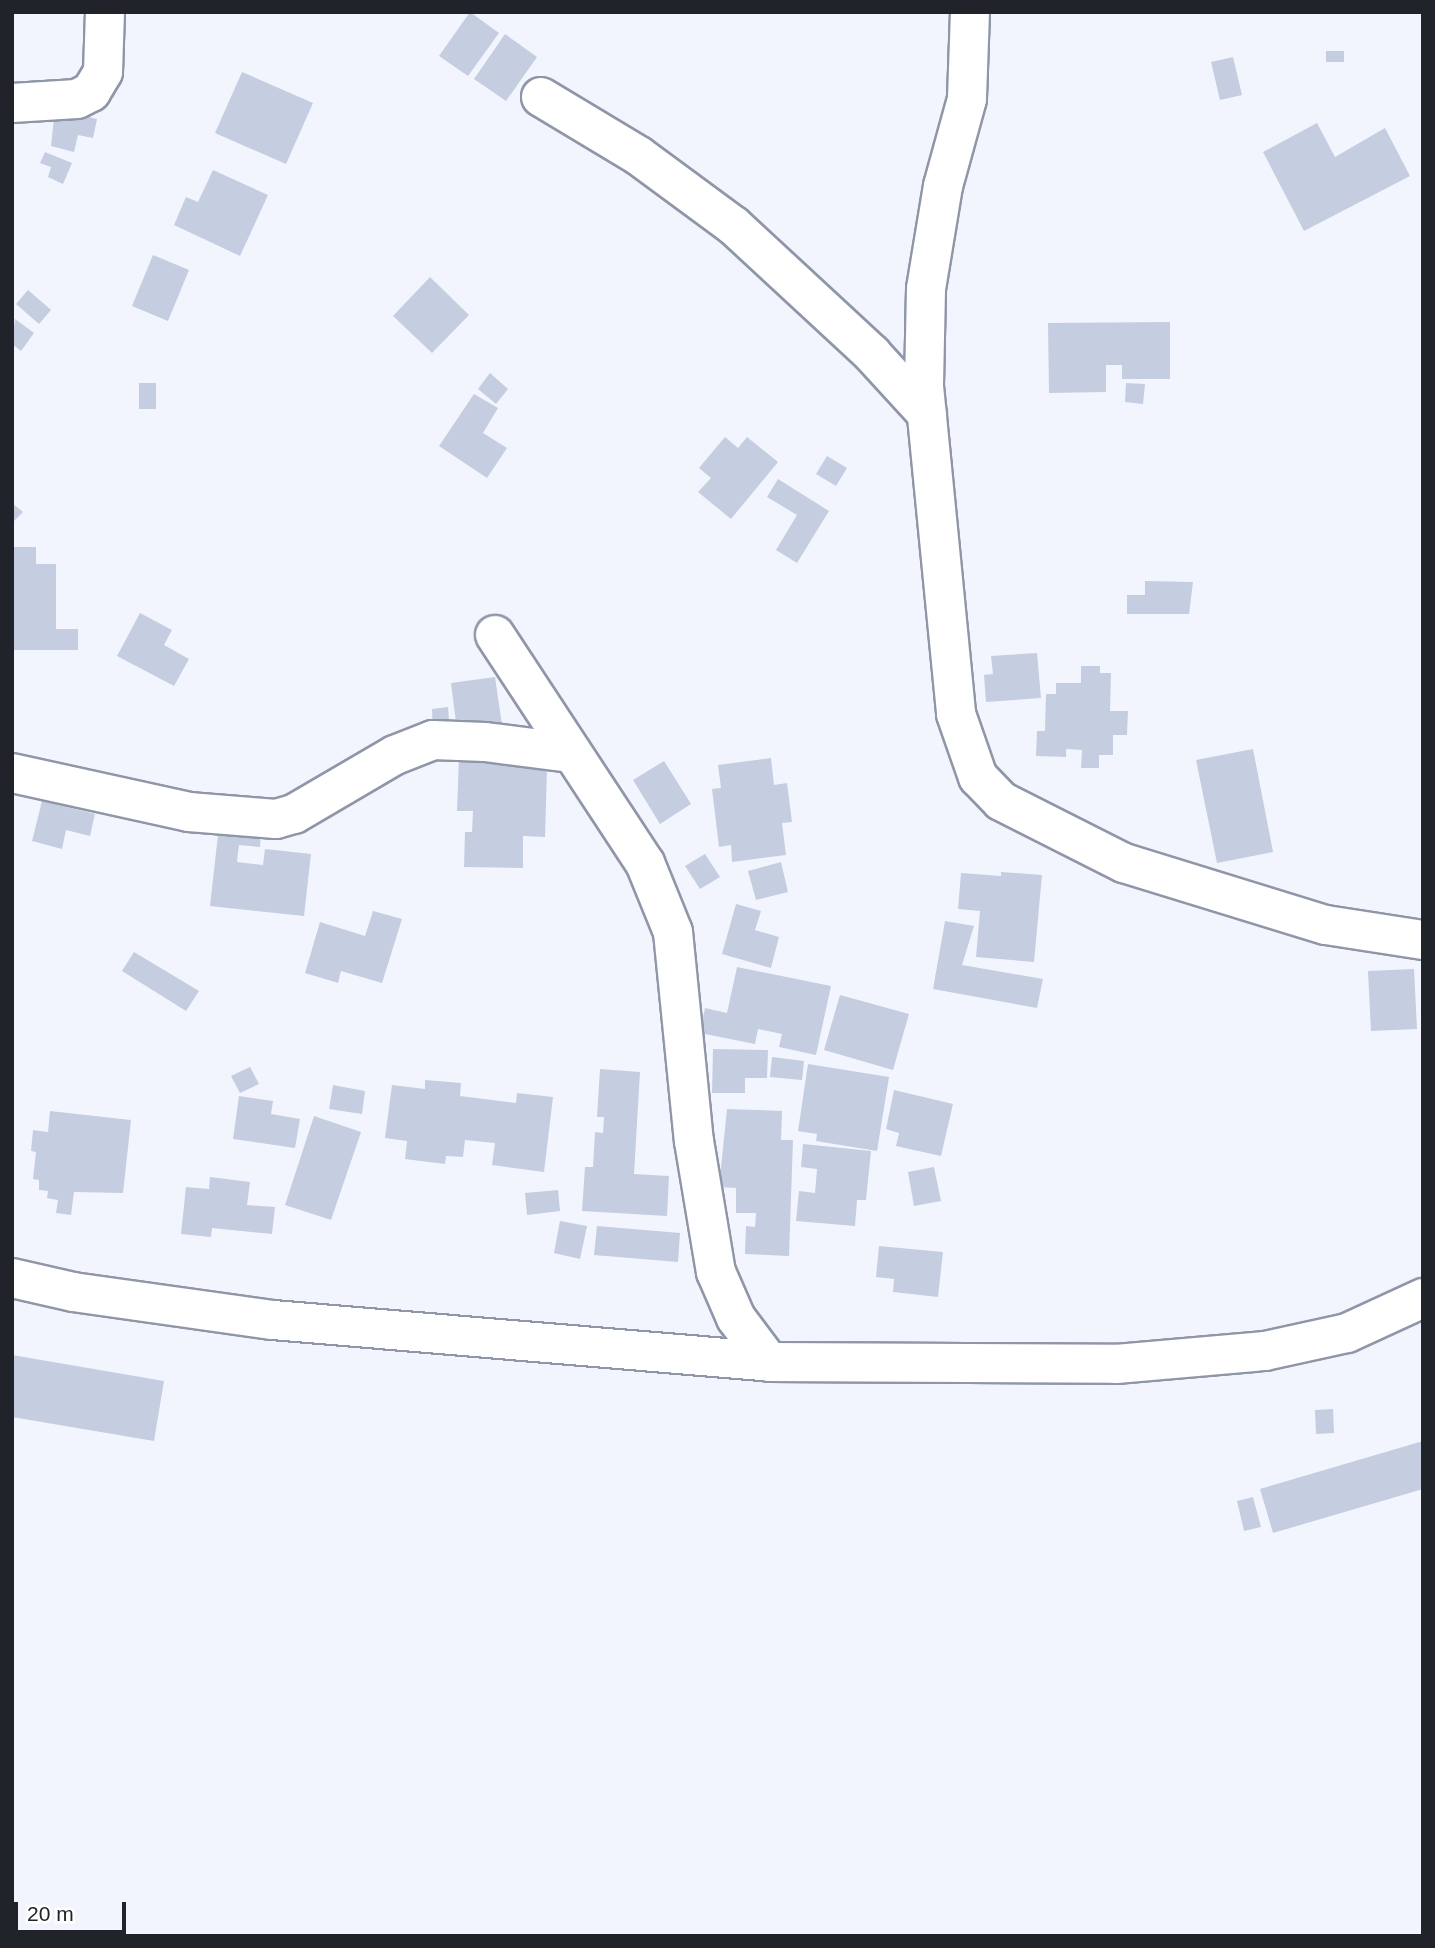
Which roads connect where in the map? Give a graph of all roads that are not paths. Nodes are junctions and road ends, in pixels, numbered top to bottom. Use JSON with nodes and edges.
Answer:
{"nodes":[{"id":1,"x":105,"y":12,"type":"edge"},
{"id":2,"x":970,"y":12,"type":"edge"},
{"id":3,"x":541,"y":97,"type":"dead end"},
{"id":4,"x":12,"y":103,"type":"edge"},
{"id":5,"x":927,"y":414,"type":"junction"},
{"id":6,"x":495,"y":635,"type":"dead end"},
{"id":7,"x":572,"y":753,"type":"junction"},
{"id":8,"x":12,"y":773,"type":"edge"},
{"id":9,"x":1423,"y":940,"type":"edge"},
{"id":10,"x":12,"y":1278,"type":"edge"},
{"id":11,"x":1423,"y":1298,"type":"edge"},
{"id":12,"x":769,"y":1362,"type":"junction"}],
"edges":[{"from":1,"to":4,"type":"street"},
{"from":2,"to":5,"type":"street"},
{"from":3,"to":5,"type":"street"},
{"from":5,"to":9,"type":"street"},
{"from":6,"to":7,"type":"street"},
{"from":7,"to":8,"type":"street"},
{"from":7,"to":12,"type":"street"},
{"from":10,"to":12,"type":"street"},
{"from":11,"to":12,"type":"street"}]}
